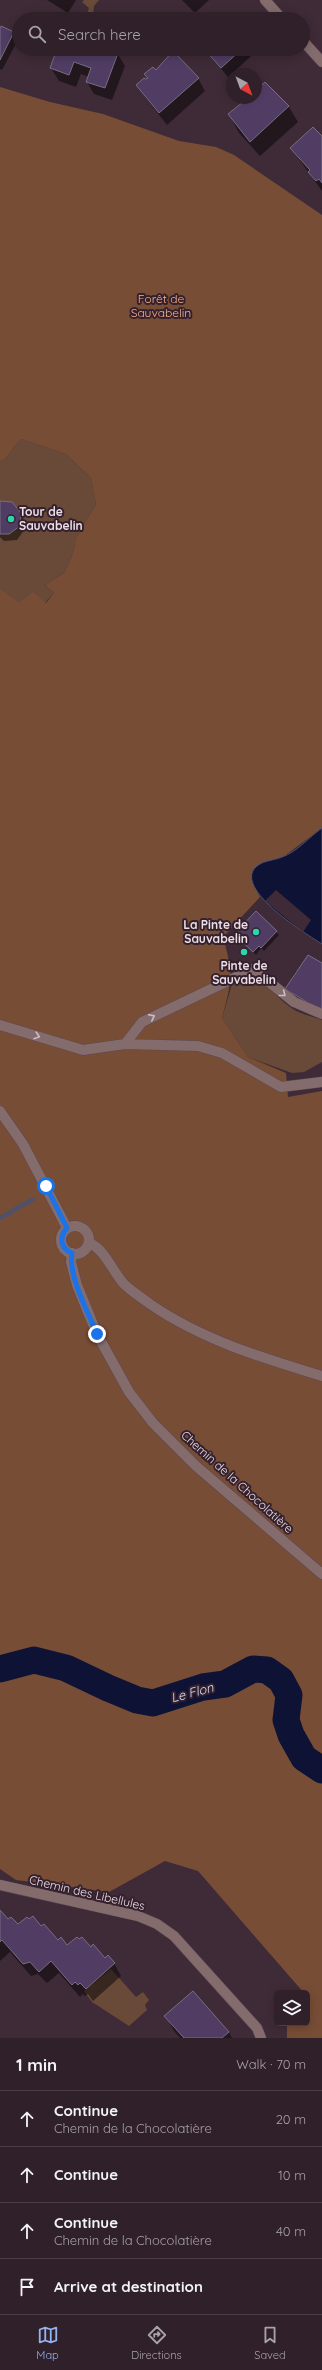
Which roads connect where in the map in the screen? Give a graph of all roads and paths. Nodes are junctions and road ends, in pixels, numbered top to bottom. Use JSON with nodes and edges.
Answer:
{"nodes":[{"id":1,"x":265,"y":0,"type":"edge"},
{"id":2,"x":276,"y":12,"type":"edge"},
{"id":3,"x":310,"y":49,"type":"edge"},
{"id":4,"x":322,"y":62,"type":"edge"},
{"id":5,"x":322,"y":1014,"type":"edge"},
{"id":6,"x":0,"y":1025,"type":"edge"},
{"id":7,"x":125,"y":1044,"type":"junction"},
{"id":8,"x":322,"y":1082,"type":"edge"},
{"id":9,"x":0,"y":1111,"type":"edge"},
{"id":10,"x":67,"y":1228,"type":"junction"},
{"id":11,"x":89,"y":1243,"type":"junction"},
{"id":12,"x":72,"y":1253,"type":"junction"},
{"id":13,"x":322,"y":1376,"type":"edge"},
{"id":14,"x":322,"y":1574,"type":"edge"},
{"id":15,"x":0,"y":1886,"type":"edge"},
{"id":16,"x":261,"y":2038,"type":"edge"}],
"edges":[{"from":1,"to":2,"type":"street"},
{"from":3,"to":4,"type":"street"},
{"from":7,"to":5,"type":"street","one_way":true},
{"from":6,"to":7,"type":"street","one_way":true},
{"from":7,"to":8,"type":"street"},
{"from":9,"to":10,"type":"street"},
{"from":10,"to":11,"type":"street"},
{"from":10,"to":12,"type":"street"},
{"from":11,"to":12,"type":"street"},
{"from":11,"to":13,"type":"street"},
{"from":12,"to":14,"type":"street","name":"Chemin de la Chocolatière"},
{"from":15,"to":16,"type":"street","name":"Chemin des Libellules"}]}
